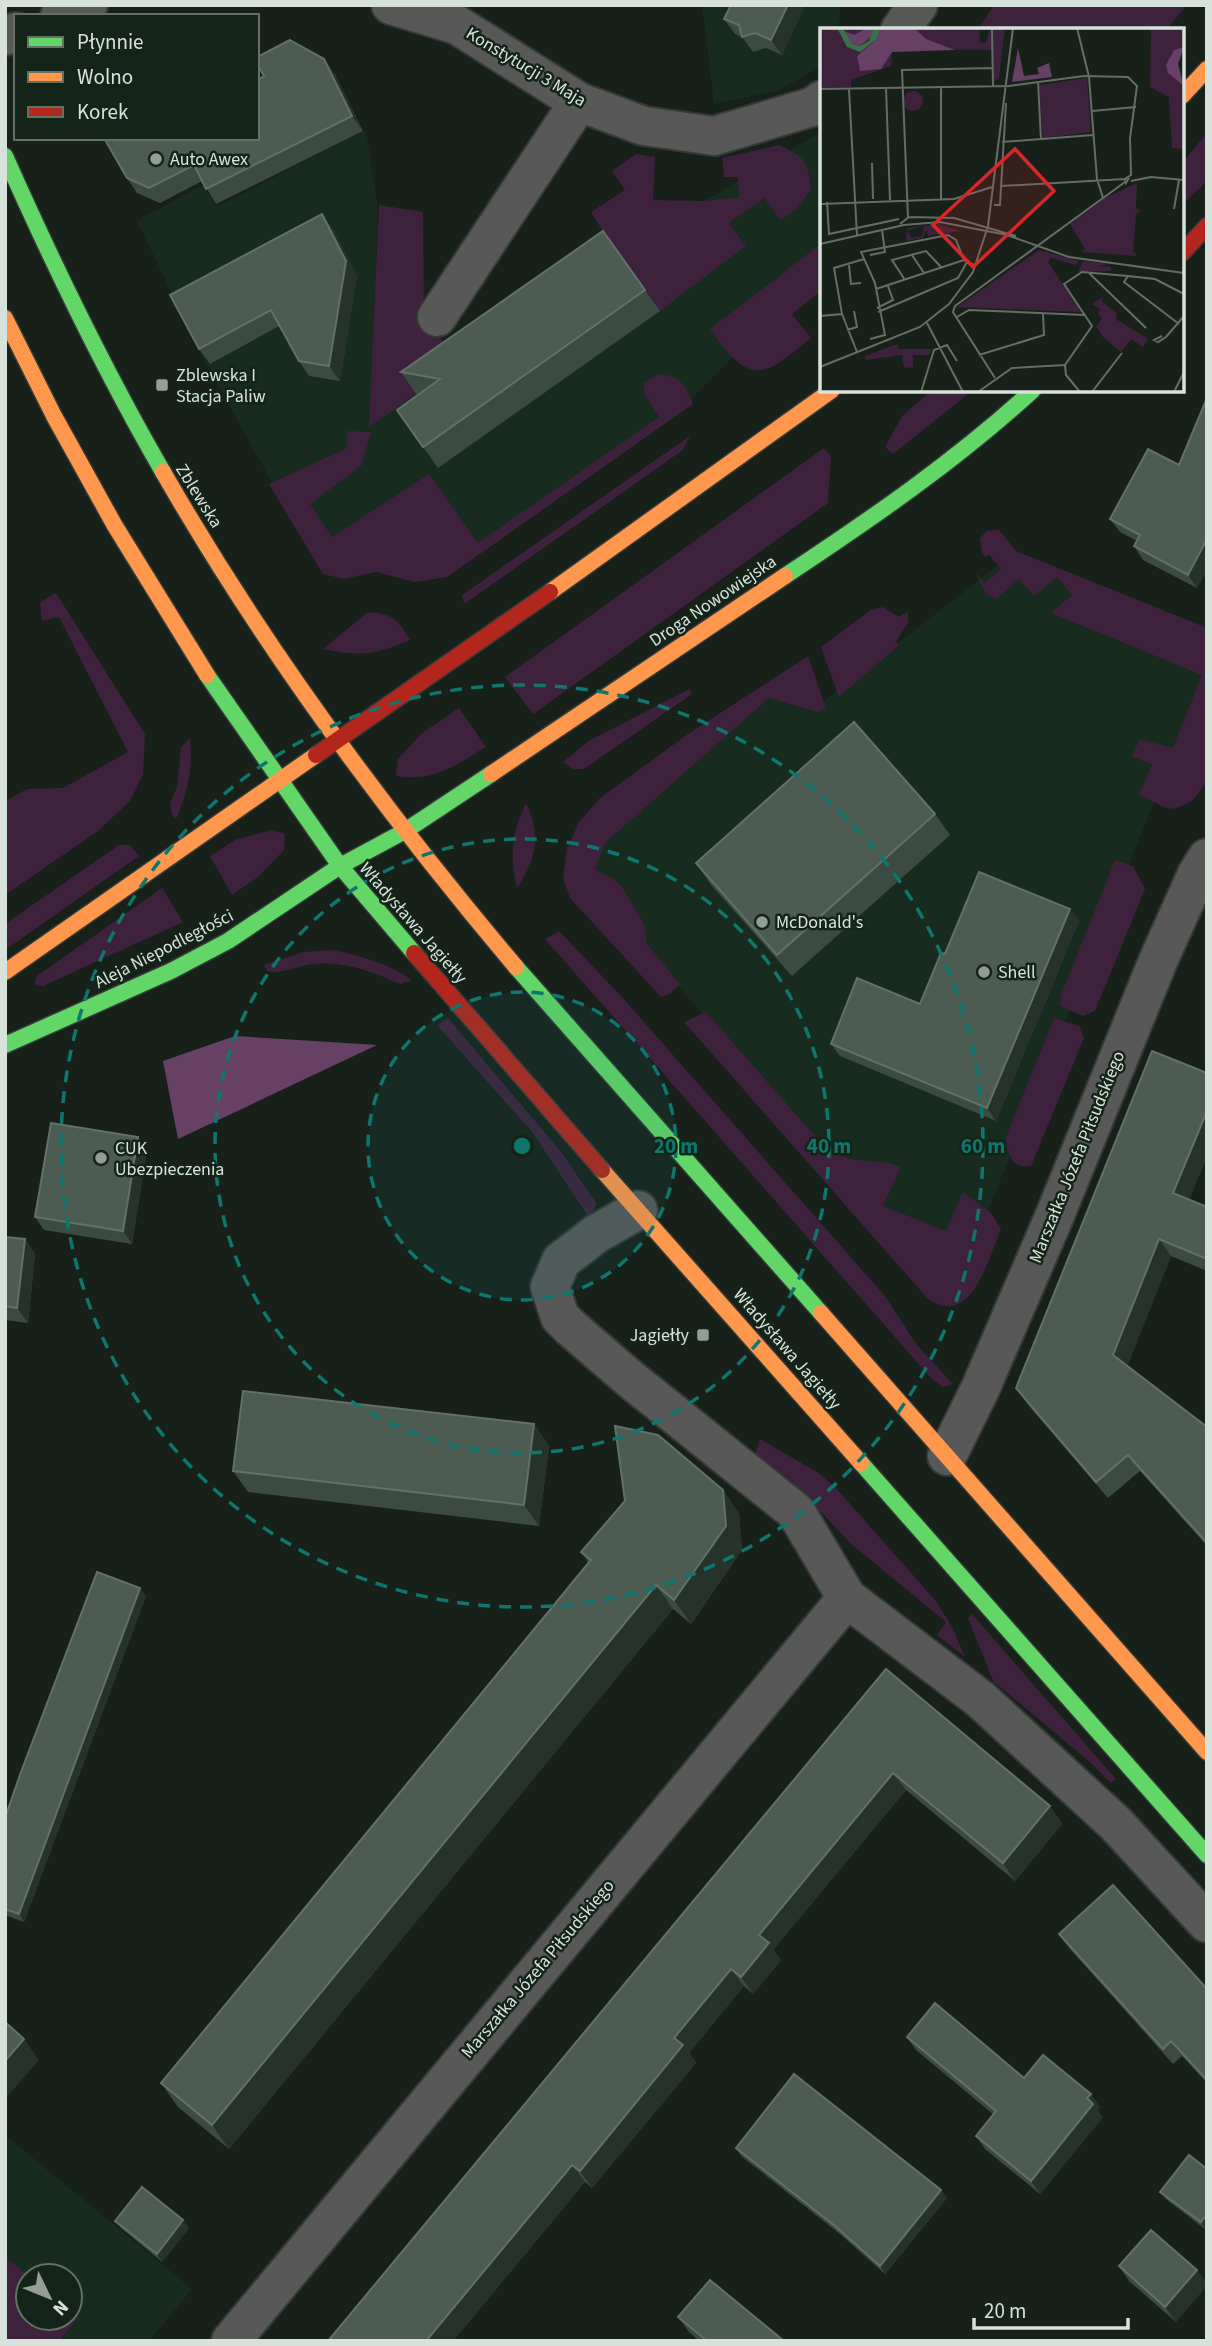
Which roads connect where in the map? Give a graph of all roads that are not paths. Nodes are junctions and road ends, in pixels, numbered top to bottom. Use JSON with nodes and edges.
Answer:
{"nodes":[{"id":1,"x":88,"y":5,"type":"edge"},
{"id":2,"x":391,"y":5,"type":"edge"},
{"id":3,"x":918,"y":5,"type":"edge"},
{"id":4,"x":65,"y":14,"type":"edge"},
{"id":5,"x":901,"y":28,"type":"edge"},
{"id":6,"x":1207,"y":69,"type":"edge"},
{"id":7,"x":1184,"y":94,"type":"edge"},
{"id":8,"x":820,"y":101,"type":"edge"},
{"id":9,"x":579,"y":102,"type":"junction"},
{"id":10,"x":5,"y":156,"type":"edge"},
{"id":11,"x":1207,"y":226,"type":"edge"},
{"id":12,"x":1184,"y":251,"type":"edge"},
{"id":13,"x":437,"y":317,"type":"dead end"},
{"id":14,"x":5,"y":318,"type":"edge"},
{"id":15,"x":829,"y":392,"type":"edge"},
{"id":16,"x":1031,"y":392,"type":"edge"},
{"id":17,"x":338,"y":739,"type":"junction"},
{"id":18,"x":279,"y":781,"type":"junction"},
{"id":19,"x":405,"y":831,"type":"junction"},
{"id":20,"x":1207,"y":859,"type":"edge"},
{"id":21,"x":340,"y":866,"type":"junction"},
{"id":22,"x":5,"y":972,"type":"edge"},
{"id":23,"x":5,"y":1045,"type":"edge"},
{"id":24,"x":638,"y":1210,"type":"junction"},
{"id":25,"x":947,"y":1456,"type":"junction"},
{"id":26,"x":847,"y":1598,"type":"junction"},
{"id":27,"x":1207,"y":1752,"type":"edge"},
{"id":28,"x":1207,"y":1855,"type":"edge"},
{"id":29,"x":1207,"y":1923,"type":"edge"},
{"id":30,"x":231,"y":2341,"type":"edge"}],
"edges":[{"from":1,"to":4,"type":"street"},
{"from":2,"to":9,"type":"street","name":"Konstytucji 3 Maja"},
{"from":3,"to":5,"type":"street"},
{"from":6,"to":7,"type":"main road"},
{"from":8,"to":9,"type":"street","name":"Konstytucji 3 Maja"},
{"from":9,"to":13,"type":"street"},
{"from":10,"to":17,"type":"main road","name":"Zblewska"},
{"from":11,"to":12,"type":"main road"},
{"from":14,"to":18,"type":"main road"},
{"from":15,"to":17,"type":"main road"},
{"from":16,"to":19,"type":"main road","name":"Droga Nowowiejska"},
{"from":17,"to":18,"type":"main road"},
{"from":17,"to":19,"type":"main road","name":"Zblewska"},
{"from":18,"to":21,"type":"main road"},
{"from":18,"to":22,"type":"main road"},
{"from":19,"to":21,"type":"main road","name":"Aleja Niepodległości"},
{"from":19,"to":25,"type":"main road"},
{"from":20,"to":25,"type":"street","name":"Marszałka Józefa Piłsudskiego"},
{"from":21,"to":23,"type":"main road","name":"Aleja Niepodległości"},
{"from":21,"to":24,"type":"main road","name":"Władysława Jagiełły"},
{"from":24,"to":26,"type":"street"},
{"from":24,"to":28,"type":"main road","name":"Władysława Jagiełły"},
{"from":25,"to":27,"type":"main road"},
{"from":26,"to":29,"type":"street"},
{"from":26,"to":30,"type":"street","name":"Marszałka Józefa Piłsudskiego"}]}
